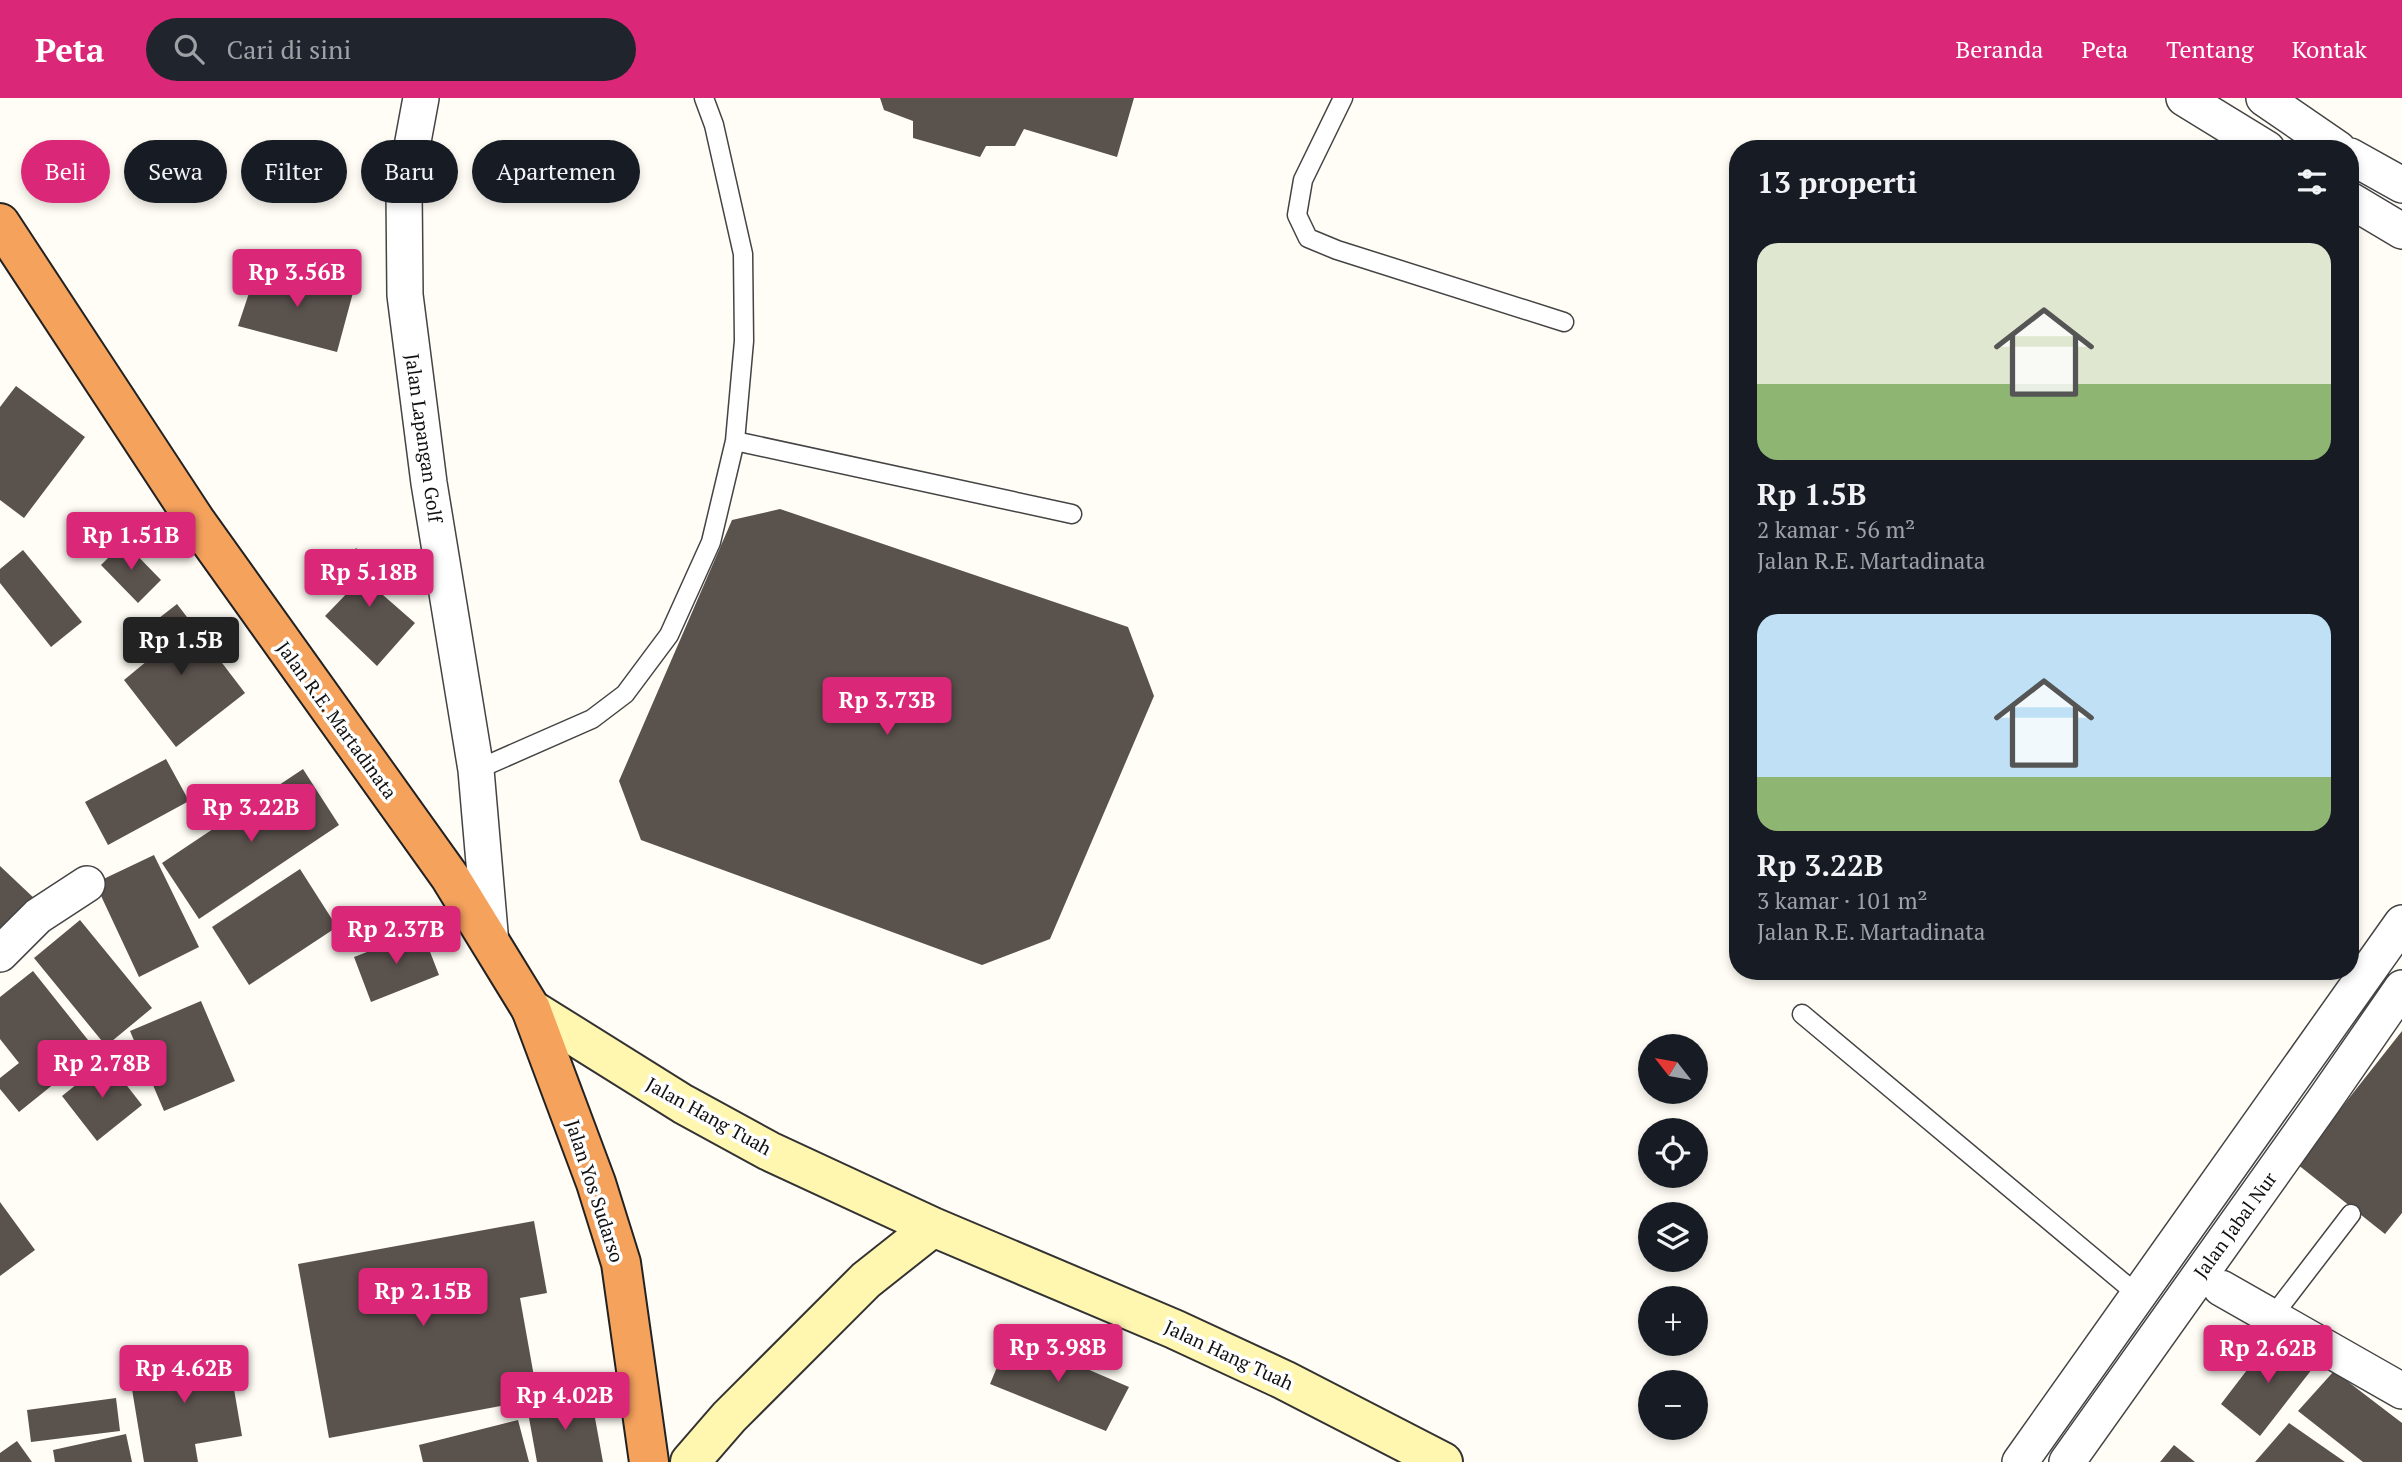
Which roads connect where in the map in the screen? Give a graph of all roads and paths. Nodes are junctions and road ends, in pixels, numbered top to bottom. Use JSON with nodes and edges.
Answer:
{"nodes":[{"id":1,"x":421,"y":98,"type":"edge"},
{"id":2,"x":704,"y":98,"type":"edge"},
{"id":3,"x":1343,"y":98,"type":"edge"},
{"id":4,"x":2184,"y":98,"type":"edge"},
{"id":5,"x":2264,"y":98,"type":"edge"},
{"id":6,"x":2252,"y":140,"type":"edge"},
{"id":7,"x":2325,"y":140,"type":"edge"},
{"id":8,"x":2359,"y":161,"type":"edge"},
{"id":9,"x":2402,"y":185,"type":"edge"},
{"id":10,"x":2359,"y":205,"type":"edge"},
{"id":11,"x":0,"y":223,"type":"edge"},
{"id":12,"x":2402,"y":231,"type":"edge"},
{"id":13,"x":1564,"y":322,"type":"dead end"},
{"id":14,"x":735,"y":441,"type":"junction"},
{"id":15,"x":1072,"y":514,"type":"dead end"},
{"id":16,"x":476,"y":771,"type":"junction"},
{"id":17,"x":86,"y":884,"type":"dead end"},
{"id":18,"x":2402,"y":923,"type":"edge"},
{"id":19,"x":491,"y":944,"type":"junction"},
{"id":20,"x":0,"y":954,"type":"edge"},
{"id":21,"x":2402,"y":988,"type":"edge"},
{"id":22,"x":531,"y":1009,"type":"junction"},
{"id":23,"x":1802,"y":1014,"type":"dead end"},
{"id":24,"x":2351,"y":1214,"type":"dead end"},
{"id":25,"x":933,"y":1227,"type":"junction"},
{"id":26,"x":2221,"y":1288,"type":"dead end"},
{"id":27,"x":2138,"y":1295,"type":"junction"},
{"id":28,"x":2272,"y":1317,"type":"junction"},
{"id":29,"x":2402,"y":1391,"type":"edge"},
{"id":30,"x":649,"y":1462,"type":"edge"},
{"id":31,"x":690,"y":1462,"type":"edge"},
{"id":32,"x":1443,"y":1462,"type":"edge"},
{"id":33,"x":2020,"y":1462,"type":"edge"},
{"id":34,"x":2067,"y":1462,"type":"edge"}],
"edges":[{"from":1,"to":16,"type":"street","name":"Jalan Lapangan Golf"},
{"from":2,"to":14,"type":"lane"},
{"from":3,"to":13,"type":"lane"},
{"from":4,"to":6,"type":"street"},
{"from":5,"to":7,"type":"street"},
{"from":8,"to":9,"type":"street"},
{"from":10,"to":12,"type":"street"},
{"from":11,"to":19,"type":"highway","name":"Jalan R.E. Martadinata"},
{"from":14,"to":15,"type":"lane"},
{"from":14,"to":16,"type":"lane"},
{"from":16,"to":19,"type":"street","name":"Jalan Lapangan Golf"},
{"from":17,"to":20,"type":"street"},
{"from":18,"to":27,"type":"street"},
{"from":19,"to":22,"type":"highway","name":"Jalan R.E. Martadinata"},
{"from":21,"to":34,"type":"street","name":"Jalan Jabal Nur"},
{"from":22,"to":25,"type":"street","name":"Jalan Hang Tuah"},
{"from":22,"to":30,"type":"highway","name":"Jalan Yos Sudarso"},
{"from":23,"to":27,"type":"lane"},
{"from":24,"to":28,"type":"lane"},
{"from":25,"to":31,"type":"street"},
{"from":25,"to":32,"type":"street","name":"Jalan Hang Tuah"},
{"from":26,"to":28,"type":"street"},
{"from":27,"to":33,"type":"street"},
{"from":28,"to":29,"type":"street"}]}
